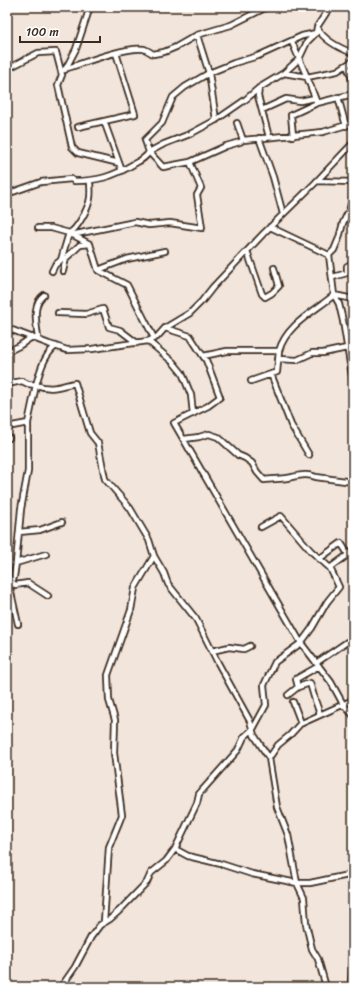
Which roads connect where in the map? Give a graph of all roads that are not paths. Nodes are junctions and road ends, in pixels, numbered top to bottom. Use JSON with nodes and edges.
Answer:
{"nodes":[{"id":1,"x":90,"y":7,"type":"edge"},
{"id":2,"x":253,"y":7,"type":"edge"},
{"id":3,"x":267,"y":7,"type":"edge"},
{"id":4,"x":328,"y":8,"type":"edge"},
{"id":5,"x":256,"y":13,"type":"junction"},
{"id":6,"x":316,"y":31,"type":"junction"},
{"id":7,"x":197,"y":36,"type":"junction"},
{"id":8,"x":292,"y":42,"type":"junction"},
{"id":9,"x":116,"y":53,"type":"junction"},
{"id":10,"x":353,"y":53,"type":"edge"},
{"id":11,"x":299,"y":59,"type":"junction"},
{"id":12,"x":353,"y":61,"type":"edge"},
{"id":13,"x":347,"y":66,"type":"junction"},
{"id":14,"x":7,"y":69,"type":"edge"},
{"id":15,"x":65,"y":69,"type":"junction"},
{"id":16,"x":209,"y":73,"type":"junction"},
{"id":17,"x":284,"y":74,"type":"junction"},
{"id":18,"x":62,"y":75,"type":"junction"},
{"id":19,"x":308,"y":77,"type":"junction"},
{"id":20,"x":353,"y":81,"type":"edge"},
{"id":21,"x":259,"y":88,"type":"junction"},
{"id":22,"x":353,"y":94,"type":"edge"},
{"id":23,"x":338,"y":97,"type":"junction"},
{"id":24,"x":315,"y":98,"type":"junction"},
{"id":25,"x":317,"y":104,"type":"junction"},
{"id":26,"x":262,"y":110,"type":"junction"},
{"id":27,"x":216,"y":120,"type":"junction"},
{"id":28,"x":104,"y":121,"type":"junction"},
{"id":29,"x":237,"y":123,"type":"dead end"},
{"id":30,"x":353,"y":123,"type":"edge"},
{"id":31,"x":346,"y":126,"type":"junction"},
{"id":32,"x":78,"y":127,"type":"dead end"},
{"id":33,"x":293,"y":136,"type":"junction"},
{"id":34,"x":269,"y":137,"type":"junction"},
{"id":35,"x":259,"y":138,"type":"junction"},
{"id":36,"x":243,"y":140,"type":"junction"},
{"id":37,"x":353,"y":145,"type":"edge"},
{"id":38,"x":149,"y":152,"type":"junction"},
{"id":39,"x":190,"y":162,"type":"junction"},
{"id":40,"x":119,"y":163,"type":"junction"},
{"id":41,"x":122,"y":171,"type":"junction"},
{"id":42,"x":90,"y":181,"type":"junction"},
{"id":43,"x":317,"y":181,"type":"junction"},
{"id":44,"x":353,"y":182,"type":"edge"},
{"id":45,"x":7,"y":193,"type":"edge"},
{"id":46,"x":353,"y":194,"type":"edge"},
{"id":47,"x":283,"y":214,"type":"junction"},
{"id":48,"x":270,"y":227,"type":"junction"},
{"id":49,"x":38,"y":228,"type":"dead end"},
{"id":50,"x":70,"y":234,"type":"junction"},
{"id":51,"x":90,"y":244,"type":"junction"},
{"id":52,"x":165,"y":251,"type":"dead end"},
{"id":53,"x":247,"y":251,"type":"junction"},
{"id":54,"x":329,"y":255,"type":"junction"},
{"id":55,"x":63,"y":259,"type":"junction"},
{"id":56,"x":353,"y":264,"type":"edge"},
{"id":57,"x":274,"y":268,"type":"dead end"},
{"id":58,"x":52,"y":270,"type":"dead end"},
{"id":59,"x":98,"y":270,"type":"junction"},
{"id":60,"x":63,"y":271,"type":"dead end"},
{"id":61,"x":333,"y":277,"type":"junction"},
{"id":62,"x":44,"y":295,"type":"dead end"},
{"id":63,"x":334,"y":295,"type":"junction"},
{"id":64,"x":353,"y":299,"type":"edge"},
{"id":65,"x":58,"y":313,"type":"dead end"},
{"id":66,"x":7,"y":328,"type":"edge"},
{"id":67,"x":165,"y":328,"type":"junction"},
{"id":68,"x":32,"y":337,"type":"junction"},
{"id":69,"x":154,"y":338,"type":"junction"},
{"id":70,"x":38,"y":339,"type":"junction"},
{"id":71,"x":148,"y":341,"type":"junction"},
{"id":72,"x":137,"y":343,"type":"junction"},
{"id":73,"x":56,"y":346,"type":"junction"},
{"id":74,"x":347,"y":348,"type":"junction"},
{"id":75,"x":279,"y":351,"type":"junction"},
{"id":76,"x":7,"y":352,"type":"edge"},
{"id":77,"x":202,"y":356,"type":"junction"},
{"id":78,"x":278,"y":358,"type":"junction"},
{"id":79,"x":352,"y":363,"type":"edge"},
{"id":80,"x":271,"y":374,"type":"junction"},
{"id":81,"x":251,"y":381,"type":"dead end"},
{"id":82,"x":353,"y":382,"type":"edge"},
{"id":83,"x":7,"y":384,"type":"edge"},
{"id":84,"x":36,"y":385,"type":"junction"},
{"id":85,"x":193,"y":414,"type":"junction"},
{"id":86,"x":28,"y":423,"type":"junction"},
{"id":87,"x":7,"y":427,"type":"edge"},
{"id":88,"x":184,"y":439,"type":"junction"},
{"id":89,"x":309,"y":455,"type":"dead end"},
{"id":90,"x":353,"y":482,"type":"edge"},
{"id":91,"x":62,"y":522,"type":"dead end"},
{"id":92,"x":261,"y":527,"type":"dead end"},
{"id":93,"x":19,"y":532,"type":"junction"},
{"id":94,"x":353,"y":551,"type":"edge"},
{"id":95,"x":46,"y":554,"type":"dead end"},
{"id":96,"x":348,"y":554,"type":"junction"},
{"id":97,"x":154,"y":556,"type":"junction"},
{"id":98,"x":318,"y":558,"type":"junction"},
{"id":99,"x":16,"y":563,"type":"junction"},
{"id":100,"x":330,"y":568,"type":"junction"},
{"id":101,"x":12,"y":582,"type":"junction"},
{"id":102,"x":8,"y":587,"type":"edge"},
{"id":103,"x":7,"y":595,"type":"edge"},
{"id":104,"x":48,"y":596,"type":"dead end"},
{"id":105,"x":18,"y":624,"type":"dead end"},
{"id":106,"x":353,"y":641,"type":"edge"},
{"id":107,"x":301,"y":643,"type":"junction"},
{"id":108,"x":250,"y":646,"type":"dead end"},
{"id":109,"x":212,"y":651,"type":"junction"},
{"id":110,"x":317,"y":664,"type":"junction"},
{"id":111,"x":298,"y":686,"type":"junction"},
{"id":112,"x":288,"y":694,"type":"dead end"},
{"id":113,"x":353,"y":700,"type":"edge"},
{"id":114,"x":292,"y":702,"type":"dead end"},
{"id":115,"x":344,"y":704,"type":"junction"},
{"id":116,"x":320,"y":714,"type":"junction"},
{"id":117,"x":353,"y":715,"type":"edge"},
{"id":118,"x":301,"y":723,"type":"junction"},
{"id":119,"x":253,"y":729,"type":"junction"},
{"id":120,"x":269,"y":758,"type":"junction"},
{"id":121,"x":175,"y":849,"type":"junction"},
{"id":122,"x":353,"y":874,"type":"edge"},
{"id":123,"x":297,"y":883,"type":"junction"},
{"id":124,"x":104,"y":922,"type":"junction"},
{"id":125,"x":353,"y":952,"type":"edge"},
{"id":126,"x":61,"y":987,"type":"edge"},
{"id":127,"x":326,"y":987,"type":"edge"},
{"id":128,"x":351,"y":987,"type":"edge"}],
"edges":[{"from":1,"to":15,"type":"street"},
{"from":2,"to":5,"type":"street"},
{"from":3,"to":5,"type":"street"},
{"from":4,"to":6,"type":"street"},
{"from":5,"to":7,"type":"street"},
{"from":6,"to":8,"type":"street"},
{"from":6,"to":10,"type":"street"},
{"from":6,"to":11,"type":"street"},
{"from":7,"to":9,"type":"street"},
{"from":7,"to":16,"type":"street"},
{"from":8,"to":11,"type":"street"},
{"from":8,"to":16,"type":"street"},
{"from":9,"to":15,"type":"street"},
{"from":9,"to":28,"type":"street"},
{"from":11,"to":17,"type":"street"},
{"from":11,"to":19,"type":"street"},
{"from":12,"to":13,"type":"street"},
{"from":13,"to":19,"type":"street"},
{"from":13,"to":20,"type":"street"},
{"from":14,"to":18,"type":"street"},
{"from":15,"to":18,"type":"street"},
{"from":16,"to":27,"type":"street"},
{"from":16,"to":38,"type":"street"},
{"from":17,"to":19,"type":"street"},
{"from":17,"to":21,"type":"street"},
{"from":18,"to":40,"type":"street"},
{"from":19,"to":24,"type":"street"},
{"from":21,"to":26,"type":"street"},
{"from":21,"to":27,"type":"street"},
{"from":22,"to":23,"type":"street"},
{"from":23,"to":25,"type":"street"},
{"from":23,"to":31,"type":"street"},
{"from":24,"to":25,"type":"street"},
{"from":24,"to":26,"type":"street"},
{"from":25,"to":33,"type":"street"},
{"from":26,"to":34,"type":"street"},
{"from":27,"to":38,"type":"street"},
{"from":28,"to":32,"type":"street"},
{"from":28,"to":40,"type":"street"},
{"from":29,"to":36,"type":"street"},
{"from":30,"to":31,"type":"street"},
{"from":31,"to":33,"type":"street"},
{"from":33,"to":34,"type":"street"},
{"from":34,"to":35,"type":"street"},
{"from":35,"to":36,"type":"street"},
{"from":35,"to":47,"type":"street"},
{"from":36,"to":39,"type":"street"},
{"from":37,"to":43,"type":"street"},
{"from":38,"to":39,"type":"street"},
{"from":38,"to":41,"type":"street"},
{"from":39,"to":50,"type":"street"},
{"from":40,"to":41,"type":"street"},
{"from":41,"to":42,"type":"street"},
{"from":42,"to":45,"type":"street"},
{"from":42,"to":50,"type":"street"},
{"from":43,"to":44,"type":"street"},
{"from":43,"to":47,"type":"street"},
{"from":46,"to":54,"type":"street"},
{"from":47,"to":48,"type":"street"},
{"from":48,"to":53,"type":"street"},
{"from":48,"to":54,"type":"street"},
{"from":49,"to":50,"type":"street"},
{"from":50,"to":51,"type":"street"},
{"from":50,"to":55,"type":"street"},
{"from":51,"to":55,"type":"street"},
{"from":51,"to":59,"type":"street"},
{"from":52,"to":59,"type":"street"},
{"from":53,"to":57,"type":"street"},
{"from":53,"to":67,"type":"street"},
{"from":54,"to":61,"type":"street"},
{"from":55,"to":58,"type":"street"},
{"from":55,"to":60,"type":"street"},
{"from":56,"to":61,"type":"street"},
{"from":59,"to":69,"type":"street"},
{"from":61,"to":63,"type":"street"},
{"from":62,"to":70,"type":"street"},
{"from":63,"to":64,"type":"street"},
{"from":63,"to":74,"type":"street"},
{"from":63,"to":75,"type":"street"},
{"from":65,"to":72,"type":"street"},
{"from":66,"to":68,"type":"street"},
{"from":67,"to":69,"type":"street"},
{"from":67,"to":77,"type":"street"},
{"from":68,"to":70,"type":"street"},
{"from":68,"to":76,"type":"street"},
{"from":69,"to":71,"type":"street"},
{"from":70,"to":73,"type":"street"},
{"from":71,"to":72,"type":"street"},
{"from":71,"to":85,"type":"street"},
{"from":72,"to":73,"type":"street"},
{"from":73,"to":84,"type":"street"},
{"from":74,"to":78,"type":"street"},
{"from":74,"to":79,"type":"street"},
{"from":75,"to":77,"type":"street"},
{"from":75,"to":78,"type":"street"},
{"from":77,"to":85,"type":"street"},
{"from":78,"to":80,"type":"street"},
{"from":79,"to":82,"type":"street"},
{"from":80,"to":81,"type":"street"},
{"from":80,"to":89,"type":"street"},
{"from":83,"to":84,"type":"street"},
{"from":84,"to":86,"type":"street"},
{"from":84,"to":97,"type":"street"},
{"from":85,"to":88,"type":"street"},
{"from":86,"to":87,"type":"street"},
{"from":86,"to":93,"type":"street"},
{"from":88,"to":90,"type":"street"},
{"from":88,"to":107,"type":"street"},
{"from":91,"to":93,"type":"street"},
{"from":92,"to":98,"type":"street"},
{"from":93,"to":99,"type":"street"},
{"from":94,"to":96,"type":"street"},
{"from":95,"to":99,"type":"street"},
{"from":96,"to":98,"type":"street"},
{"from":96,"to":100,"type":"street"},
{"from":97,"to":109,"type":"street"},
{"from":97,"to":124,"type":"street"},
{"from":98,"to":100,"type":"street"},
{"from":99,"to":101,"type":"street"},
{"from":100,"to":107,"type":"street"},
{"from":101,"to":102,"type":"street"},
{"from":101,"to":104,"type":"street"},
{"from":102,"to":103,"type":"street"},
{"from":102,"to":105,"type":"street"},
{"from":106,"to":110,"type":"street"},
{"from":107,"to":110,"type":"street"},
{"from":107,"to":119,"type":"street"},
{"from":108,"to":109,"type":"street"},
{"from":109,"to":119,"type":"street"},
{"from":110,"to":111,"type":"street"},
{"from":110,"to":115,"type":"street"},
{"from":111,"to":112,"type":"street"},
{"from":111,"to":116,"type":"street"},
{"from":113,"to":115,"type":"street"},
{"from":114,"to":118,"type":"street"},
{"from":115,"to":116,"type":"street"},
{"from":115,"to":117,"type":"street"},
{"from":116,"to":118,"type":"street"},
{"from":118,"to":120,"type":"street"},
{"from":119,"to":120,"type":"street"},
{"from":119,"to":121,"type":"street"},
{"from":120,"to":123,"type":"street"},
{"from":121,"to":123,"type":"street"},
{"from":121,"to":124,"type":"street"},
{"from":122,"to":123,"type":"street"},
{"from":123,"to":127,"type":"street"},
{"from":124,"to":126,"type":"street"},
{"from":125,"to":128,"type":"street"}]}
